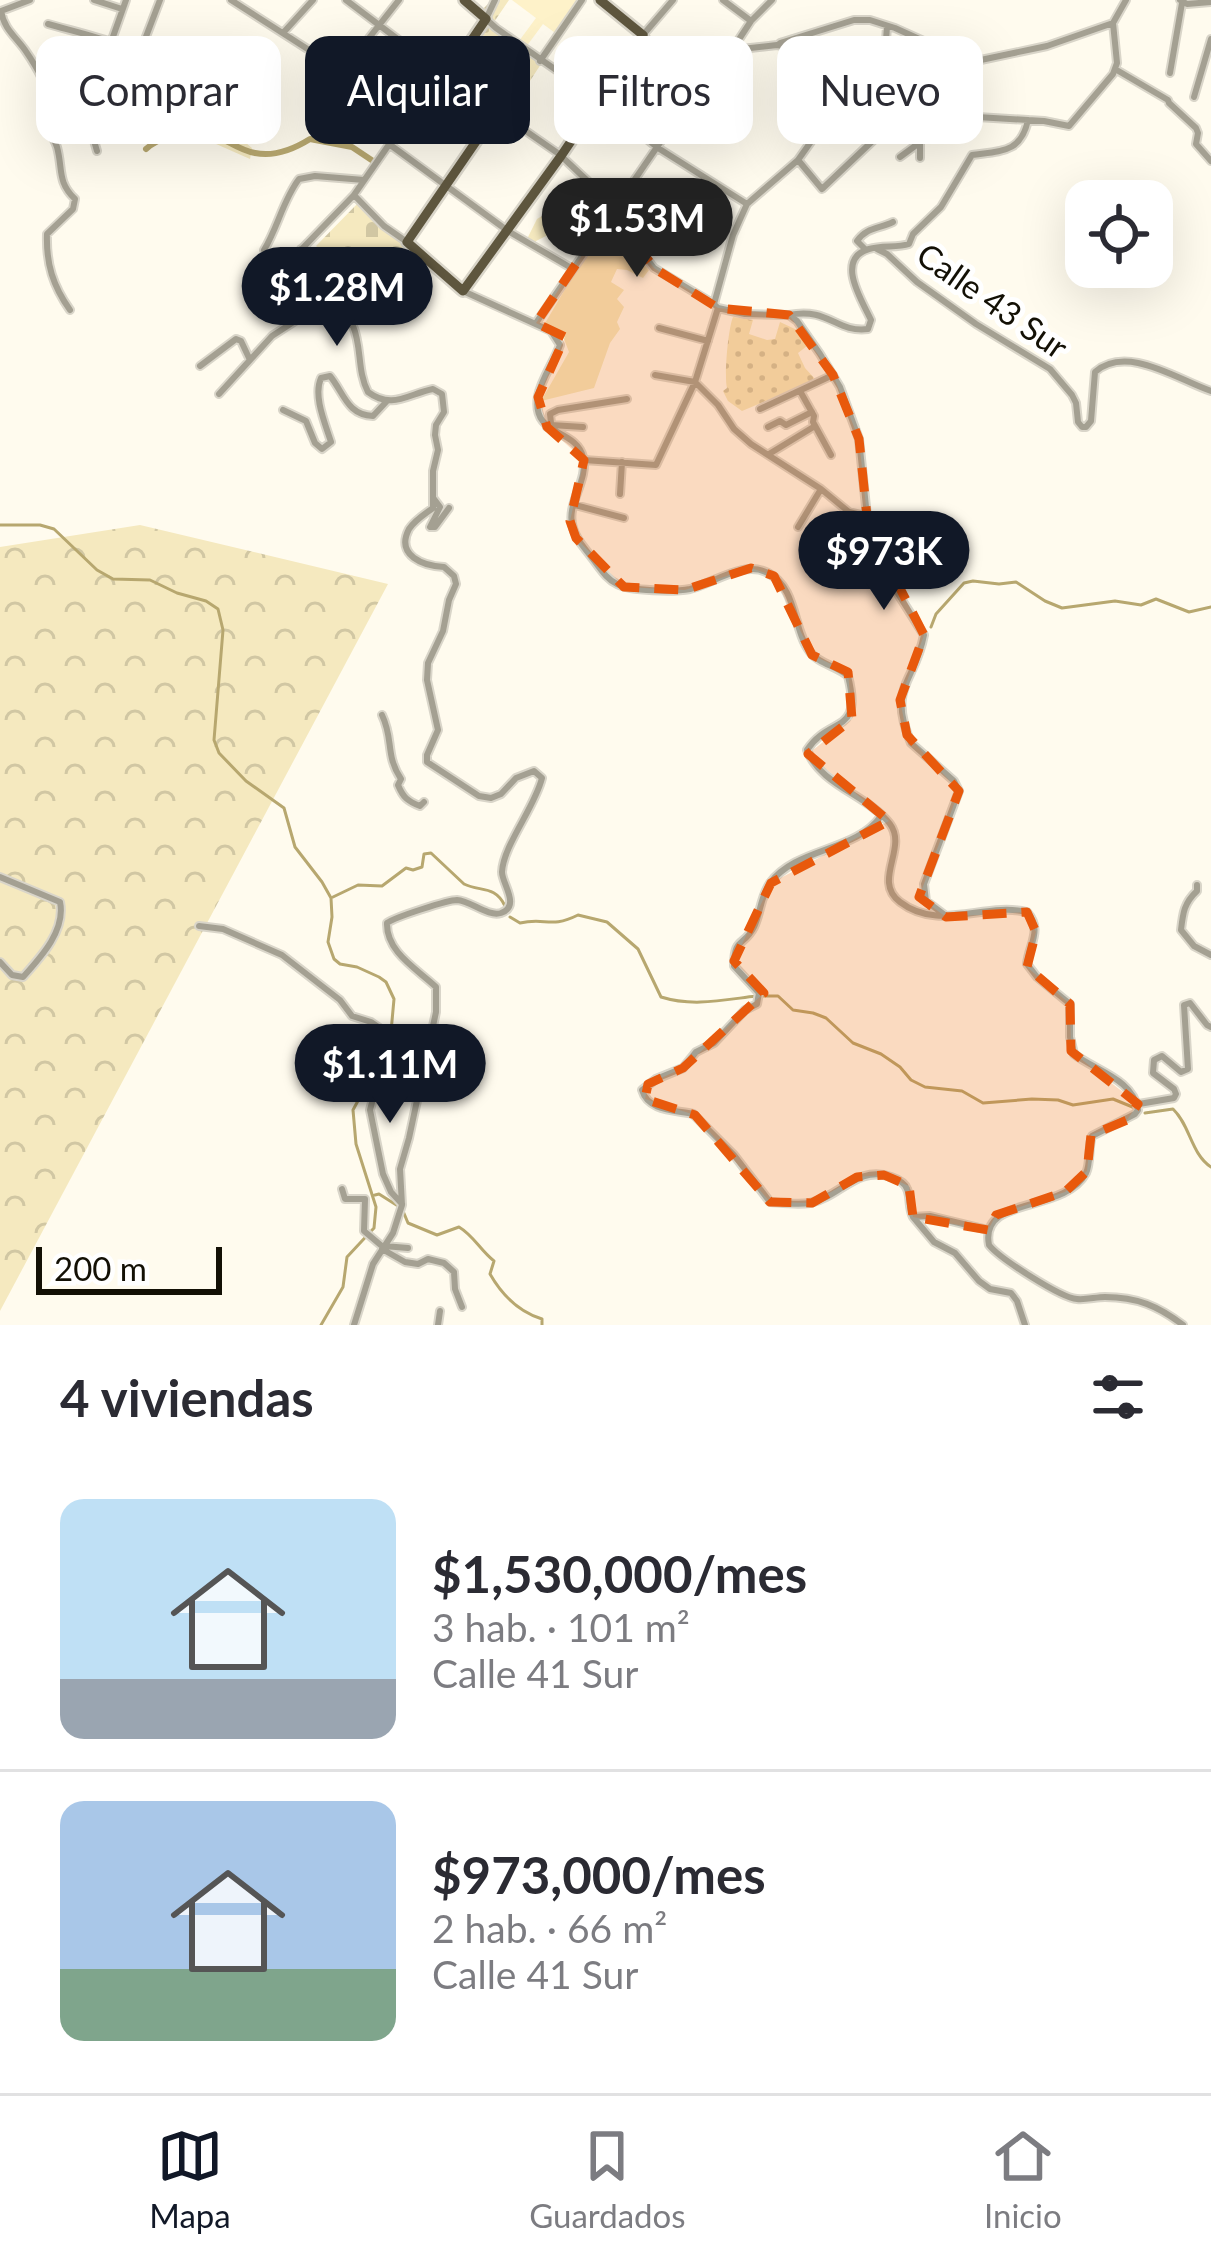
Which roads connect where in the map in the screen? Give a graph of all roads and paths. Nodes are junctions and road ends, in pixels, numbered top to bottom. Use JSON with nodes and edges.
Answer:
{"nodes":[{"id":1,"x":30,"y":0,"type":"edge"},
{"id":2,"x":94,"y":0,"type":"edge"},
{"id":3,"x":160,"y":0,"type":"edge"},
{"id":4,"x":231,"y":0,"type":"edge"},
{"id":5,"x":313,"y":0,"type":"edge"},
{"id":6,"x":346,"y":0,"type":"edge"},
{"id":7,"x":399,"y":0,"type":"edge"},
{"id":8,"x":464,"y":0,"type":"edge"},
{"id":9,"x":495,"y":0,"type":"edge"},
{"id":10,"x":582,"y":0,"type":"edge"},
{"id":11,"x":600,"y":0,"type":"edge"},
{"id":12,"x":673,"y":0,"type":"edge"},
{"id":13,"x":723,"y":0,"type":"edge"},
{"id":14,"x":772,"y":0,"type":"edge"},
{"id":15,"x":1126,"y":0,"type":"edge"},
{"id":16,"x":1181,"y":1,"type":"edge"},
{"id":17,"x":1211,"y":2,"type":"edge"},
{"id":18,"x":124,"y":4,"type":"edge"},
{"id":19,"x":0,"y":11,"type":"edge"},
{"id":20,"x":486,"y":19,"type":"junction"},
{"id":21,"x":751,"y":21,"type":"junction"},
{"id":22,"x":1113,"y":23,"type":"junction"},
{"id":23,"x":48,"y":24,"type":"dead end"},
{"id":24,"x":378,"y":24,"type":"junction"},
{"id":25,"x":886,"y":26,"type":"junction"},
{"id":26,"x":283,"y":34,"type":"junction"},
{"id":27,"x":644,"y":35,"type":"joint"},
{"id":28,"x":91,"y":36,"type":"edge"},
{"id":29,"x":114,"y":36,"type":"edge"},
{"id":30,"x":146,"y":36,"type":"edge"},
{"id":31,"x":369,"y":36,"type":"edge"},
{"id":32,"x":394,"y":36,"type":"edge"},
{"id":33,"x":477,"y":36,"type":"edge"},
{"id":34,"x":741,"y":36,"type":"edge"},
{"id":35,"x":886,"y":36,"type":"edge"},
{"id":36,"x":1211,"y":39,"type":"edge"},
{"id":37,"x":776,"y":44,"type":"joint"},
{"id":38,"x":753,"y":47,"type":"edge"},
{"id":39,"x":305,"y":48,"type":"edge"},
{"id":40,"x":540,"y":61,"type":"junction"},
{"id":41,"x":1115,"y":68,"type":"junction"},
{"id":42,"x":554,"y":70,"type":"edge"},
{"id":43,"x":1170,"y":73,"type":"dead end"},
{"id":44,"x":1193,"y":97,"type":"dead end"},
{"id":45,"x":983,"y":118,"type":"edge"},
{"id":46,"x":1028,"y":120,"type":"junction"},
{"id":47,"x":530,"y":134,"type":"edge"},
{"id":48,"x":95,"y":144,"type":"edge"},
{"id":49,"x":389,"y":144,"type":"joint"},
{"id":50,"x":473,"y":144,"type":"edge"},
{"id":51,"x":569,"y":144,"type":"edge"},
{"id":52,"x":653,"y":144,"type":"edge"},
{"id":53,"x":661,"y":144,"type":"edge"},
{"id":54,"x":810,"y":144,"type":"edge"},
{"id":55,"x":869,"y":144,"type":"edge"},
{"id":56,"x":916,"y":144,"type":"edge"},
{"id":57,"x":919,"y":144,"type":"edge"},
{"id":58,"x":658,"y":148,"type":"junction"},
{"id":59,"x":97,"y":151,"type":"dead end"},
{"id":60,"x":561,"y":156,"type":"junction"},
{"id":61,"x":900,"y":157,"type":"dead end"},
{"id":62,"x":920,"y":158,"type":"dead end"},
{"id":63,"x":798,"y":160,"type":"junction"},
{"id":64,"x":1211,"y":160,"type":"edge"},
{"id":65,"x":364,"y":180,"type":"junction"},
{"id":66,"x":443,"y":186,"type":"junction"},
{"id":67,"x":354,"y":194,"type":"junction"},
{"id":68,"x":747,"y":204,"type":"junction"},
{"id":69,"x":612,"y":211,"type":"junction"},
{"id":70,"x":893,"y":222,"type":"dead end"},
{"id":71,"x":507,"y":230,"type":"junction"},
{"id":72,"x":406,"y":242,"type":"junction"},
{"id":73,"x":301,"y":249,"type":"junction"},
{"id":74,"x":877,"y":249,"type":"junction"},
{"id":75,"x":264,"y":250,"type":"dead end"},
{"id":76,"x":866,"y":250,"type":"junction"},
{"id":77,"x":573,"y":269,"type":"junction"},
{"id":78,"x":463,"y":291,"type":"junction"},
{"id":79,"x":716,"y":306,"type":"junction"},
{"id":80,"x":70,"y":310,"type":"dead end"},
{"id":81,"x":789,"y":315,"type":"junction"},
{"id":82,"x":536,"y":323,"type":"junction"},
{"id":83,"x":658,"y":328,"type":"dead end"},
{"id":84,"x":708,"y":341,"type":"junction"},
{"id":85,"x":250,"y":360,"type":"junction"},
{"id":86,"x":200,"y":366,"type":"dead end"},
{"id":87,"x":655,"y":374,"type":"dead end"},
{"id":88,"x":833,"y":375,"type":"junction"},
{"id":89,"x":695,"y":382,"type":"junction"},
{"id":90,"x":800,"y":391,"type":"junction"},
{"id":91,"x":1211,"y":391,"type":"edge"},
{"id":92,"x":219,"y":394,"type":"dead end"},
{"id":93,"x":627,"y":399,"type":"dead end"},
{"id":94,"x":387,"y":401,"type":"junction"},
{"id":95,"x":760,"y":409,"type":"dead end"},
{"id":96,"x":283,"y":410,"type":"dead end"},
{"id":97,"x":812,"y":412,"type":"junction"},
{"id":98,"x":548,"y":426,"type":"junction"},
{"id":99,"x":815,"y":426,"type":"junction"},
{"id":100,"x":584,"y":427,"type":"dead end"},
{"id":101,"x":769,"y":427,"type":"dead end"},
{"id":102,"x":769,"y":454,"type":"junction"},
{"id":103,"x":831,"y":455,"type":"dead end"},
{"id":104,"x":584,"y":460,"type":"junction"},
{"id":105,"x":622,"y":462,"type":"junction"},
{"id":106,"x":821,"y":489,"type":"junction"},
{"id":107,"x":620,"y":494,"type":"dead end"},
{"id":108,"x":434,"y":499,"type":"junction"},
{"id":109,"x":573,"y":504,"type":"junction"},
{"id":110,"x":449,"y":508,"type":"dead end"},
{"id":111,"x":865,"y":516,"type":"junction"},
{"id":112,"x":624,"y":518,"type":"dead end"},
{"id":113,"x":798,"y":527,"type":"dead end"},
{"id":114,"x":382,"y":715,"type":"dead end"},
{"id":115,"x":424,"y":802,"type":"dead end"},
{"id":116,"x":881,"y":816,"type":"junction"},
{"id":117,"x":0,"y":877,"type":"edge"},
{"id":118,"x":1197,"y":885,"type":"dead end"},
{"id":119,"x":946,"y":916,"type":"junction"},
{"id":120,"x":199,"y":926,"type":"dead end"},
{"id":121,"x":1211,"y":955,"type":"edge"},
{"id":122,"x":0,"y":962,"type":"edge"},
{"id":123,"x":1211,"y":1027,"type":"edge"},
{"id":124,"x":1138,"y":1105,"type":"junction"},
{"id":125,"x":342,"y":1189,"type":"dead end"},
{"id":126,"x":403,"y":1205,"type":"junction"},
{"id":127,"x":913,"y":1217,"type":"junction"},
{"id":128,"x":988,"y":1230,"type":"junction"},
{"id":129,"x":383,"y":1247,"type":"junction"},
{"id":130,"x":408,"y":1248,"type":"dead end"},
{"id":131,"x":462,"y":1307,"type":"dead end"},
{"id":132,"x":440,"y":1311,"type":"dead end"},
{"id":133,"x":357,"y":1325,"type":"edge"},
{"id":134,"x":438,"y":1325,"type":"edge"},
{"id":135,"x":1024,"y":1325,"type":"edge"},
{"id":136,"x":1183,"y":1325,"type":"edge"}],
"edges":[{"from":1,"to":19,"type":"street"},
{"from":2,"to":18,"type":"street"},
{"from":3,"to":30,"type":"street"},
{"from":4,"to":26,"type":"street"},
{"from":5,"to":26,"type":"street"},
{"from":6,"to":24,"type":"street"},
{"from":7,"to":24,"type":"street"},
{"from":8,"to":20,"type":"main road"},
{"from":9,"to":20,"type":"street"},
{"from":10,"to":40,"type":"street"},
{"from":11,"to":27,"type":"main road"},
{"from":12,"to":27,"type":"street"},
{"from":13,"to":21,"type":"street"},
{"from":14,"to":21,"type":"street"},
{"from":15,"to":22,"type":"street"},
{"from":16,"to":17,"type":"street"},
{"from":16,"to":43,"type":"street"},
{"from":18,"to":29,"type":"street"},
{"from":19,"to":80,"type":"street"},
{"from":20,"to":33,"type":"main road"},
{"from":20,"to":40,"type":"street"},
{"from":21,"to":34,"type":"street"},
{"from":22,"to":25,"type":"street"},
{"from":22,"to":41,"type":"street"},
{"from":23,"to":28,"type":"street"},
{"from":24,"to":31,"type":"street"},
{"from":24,"to":32,"type":"street"},
{"from":25,"to":35,"type":"street"},
{"from":25,"to":37,"type":"street"},
{"from":26,"to":39,"type":"street"},
{"from":36,"to":44,"type":"street"},
{"from":37,"to":38,"type":"street"},
{"from":40,"to":42,"type":"street"},
{"from":41,"to":46,"type":"street"},
{"from":41,"to":64,"type":"street"},
{"from":45,"to":46,"type":"street"},
{"from":46,"to":74,"type":"street"},
{"from":47,"to":60,"type":"street"},
{"from":48,"to":59,"type":"street"},
{"from":49,"to":65,"type":"street"},
{"from":49,"to":66,"type":"street"},
{"from":50,"to":66,"type":"main road"},
{"from":51,"to":60,"type":"main road"},
{"from":52,"to":58,"type":"street"},
{"from":53,"to":58,"type":"street"},
{"from":54,"to":63,"type":"street"},
{"from":55,"to":63,"type":"street"},
{"from":56,"to":61,"type":"street"},
{"from":57,"to":62,"type":"street"},
{"from":58,"to":68,"type":"street"},
{"from":58,"to":69,"type":"street"},
{"from":60,"to":69,"type":"street"},
{"from":60,"to":71,"type":"main road"},
{"from":63,"to":68,"type":"street"},
{"from":65,"to":67,"type":"street"},
{"from":65,"to":75,"type":"street"},
{"from":66,"to":71,"type":"street"},
{"from":66,"to":72,"type":"main road"},
{"from":67,"to":72,"type":"street"},
{"from":67,"to":73,"type":"street"},
{"from":68,"to":79,"type":"street"},
{"from":69,"to":77,"type":"street"},
{"from":69,"to":79,"type":"street"},
{"from":70,"to":76,"type":"street"},
{"from":71,"to":77,"type":"street"},
{"from":71,"to":78,"type":"main road"},
{"from":72,"to":78,"type":"main road"},
{"from":73,"to":85,"type":"street"},
{"from":73,"to":94,"type":"street"},
{"from":74,"to":76,"type":"street"},
{"from":74,"to":91,"type":"street","name":"Calle 43 Sur"},
{"from":76,"to":81,"type":"street"},
{"from":77,"to":82,"type":"street"},
{"from":78,"to":82,"type":"street"},
{"from":79,"to":81,"type":"street"},
{"from":79,"to":84,"type":"street"},
{"from":81,"to":88,"type":"street"},
{"from":82,"to":98,"type":"street"},
{"from":83,"to":84,"type":"street"},
{"from":84,"to":89,"type":"street"},
{"from":85,"to":86,"type":"street"},
{"from":85,"to":92,"type":"street"},
{"from":87,"to":89,"type":"street"},
{"from":88,"to":90,"type":"street"},
{"from":88,"to":111,"type":"street"},
{"from":89,"to":102,"type":"street"},
{"from":89,"to":105,"type":"street"},
{"from":90,"to":95,"type":"street"},
{"from":90,"to":97,"type":"street"},
{"from":93,"to":98,"type":"street"},
{"from":94,"to":96,"type":"street"},
{"from":94,"to":108,"type":"street"},
{"from":97,"to":99,"type":"street"},
{"from":97,"to":101,"type":"street"},
{"from":98,"to":100,"type":"street"},
{"from":98,"to":104,"type":"street"},
{"from":99,"to":102,"type":"street"},
{"from":99,"to":103,"type":"street"},
{"from":102,"to":106,"type":"street"},
{"from":104,"to":105,"type":"street"},
{"from":104,"to":109,"type":"street"},
{"from":105,"to":107,"type":"street"},
{"from":106,"to":111,"type":"street"},
{"from":106,"to":113,"type":"street"},
{"from":108,"to":110,"type":"street"},
{"from":108,"to":126,"type":"street"},
{"from":109,"to":112,"type":"street"},
{"from":109,"to":116,"type":"street"},
{"from":111,"to":119,"type":"street"},
{"from":114,"to":115,"type":"street"},
{"from":116,"to":119,"type":"street"},
{"from":116,"to":127,"type":"street"},
{"from":117,"to":122,"type":"street"},
{"from":118,"to":121,"type":"street"},
{"from":119,"to":124,"type":"street"},
{"from":120,"to":126,"type":"street"},
{"from":123,"to":124,"type":"street"},
{"from":124,"to":128,"type":"street"},
{"from":125,"to":129,"type":"street"},
{"from":126,"to":129,"type":"street"},
{"from":127,"to":128,"type":"street"},
{"from":127,"to":135,"type":"street"},
{"from":128,"to":136,"type":"street"},
{"from":129,"to":130,"type":"street"},
{"from":129,"to":131,"type":"street"},
{"from":129,"to":133,"type":"street"},
{"from":132,"to":134,"type":"street"}]}
